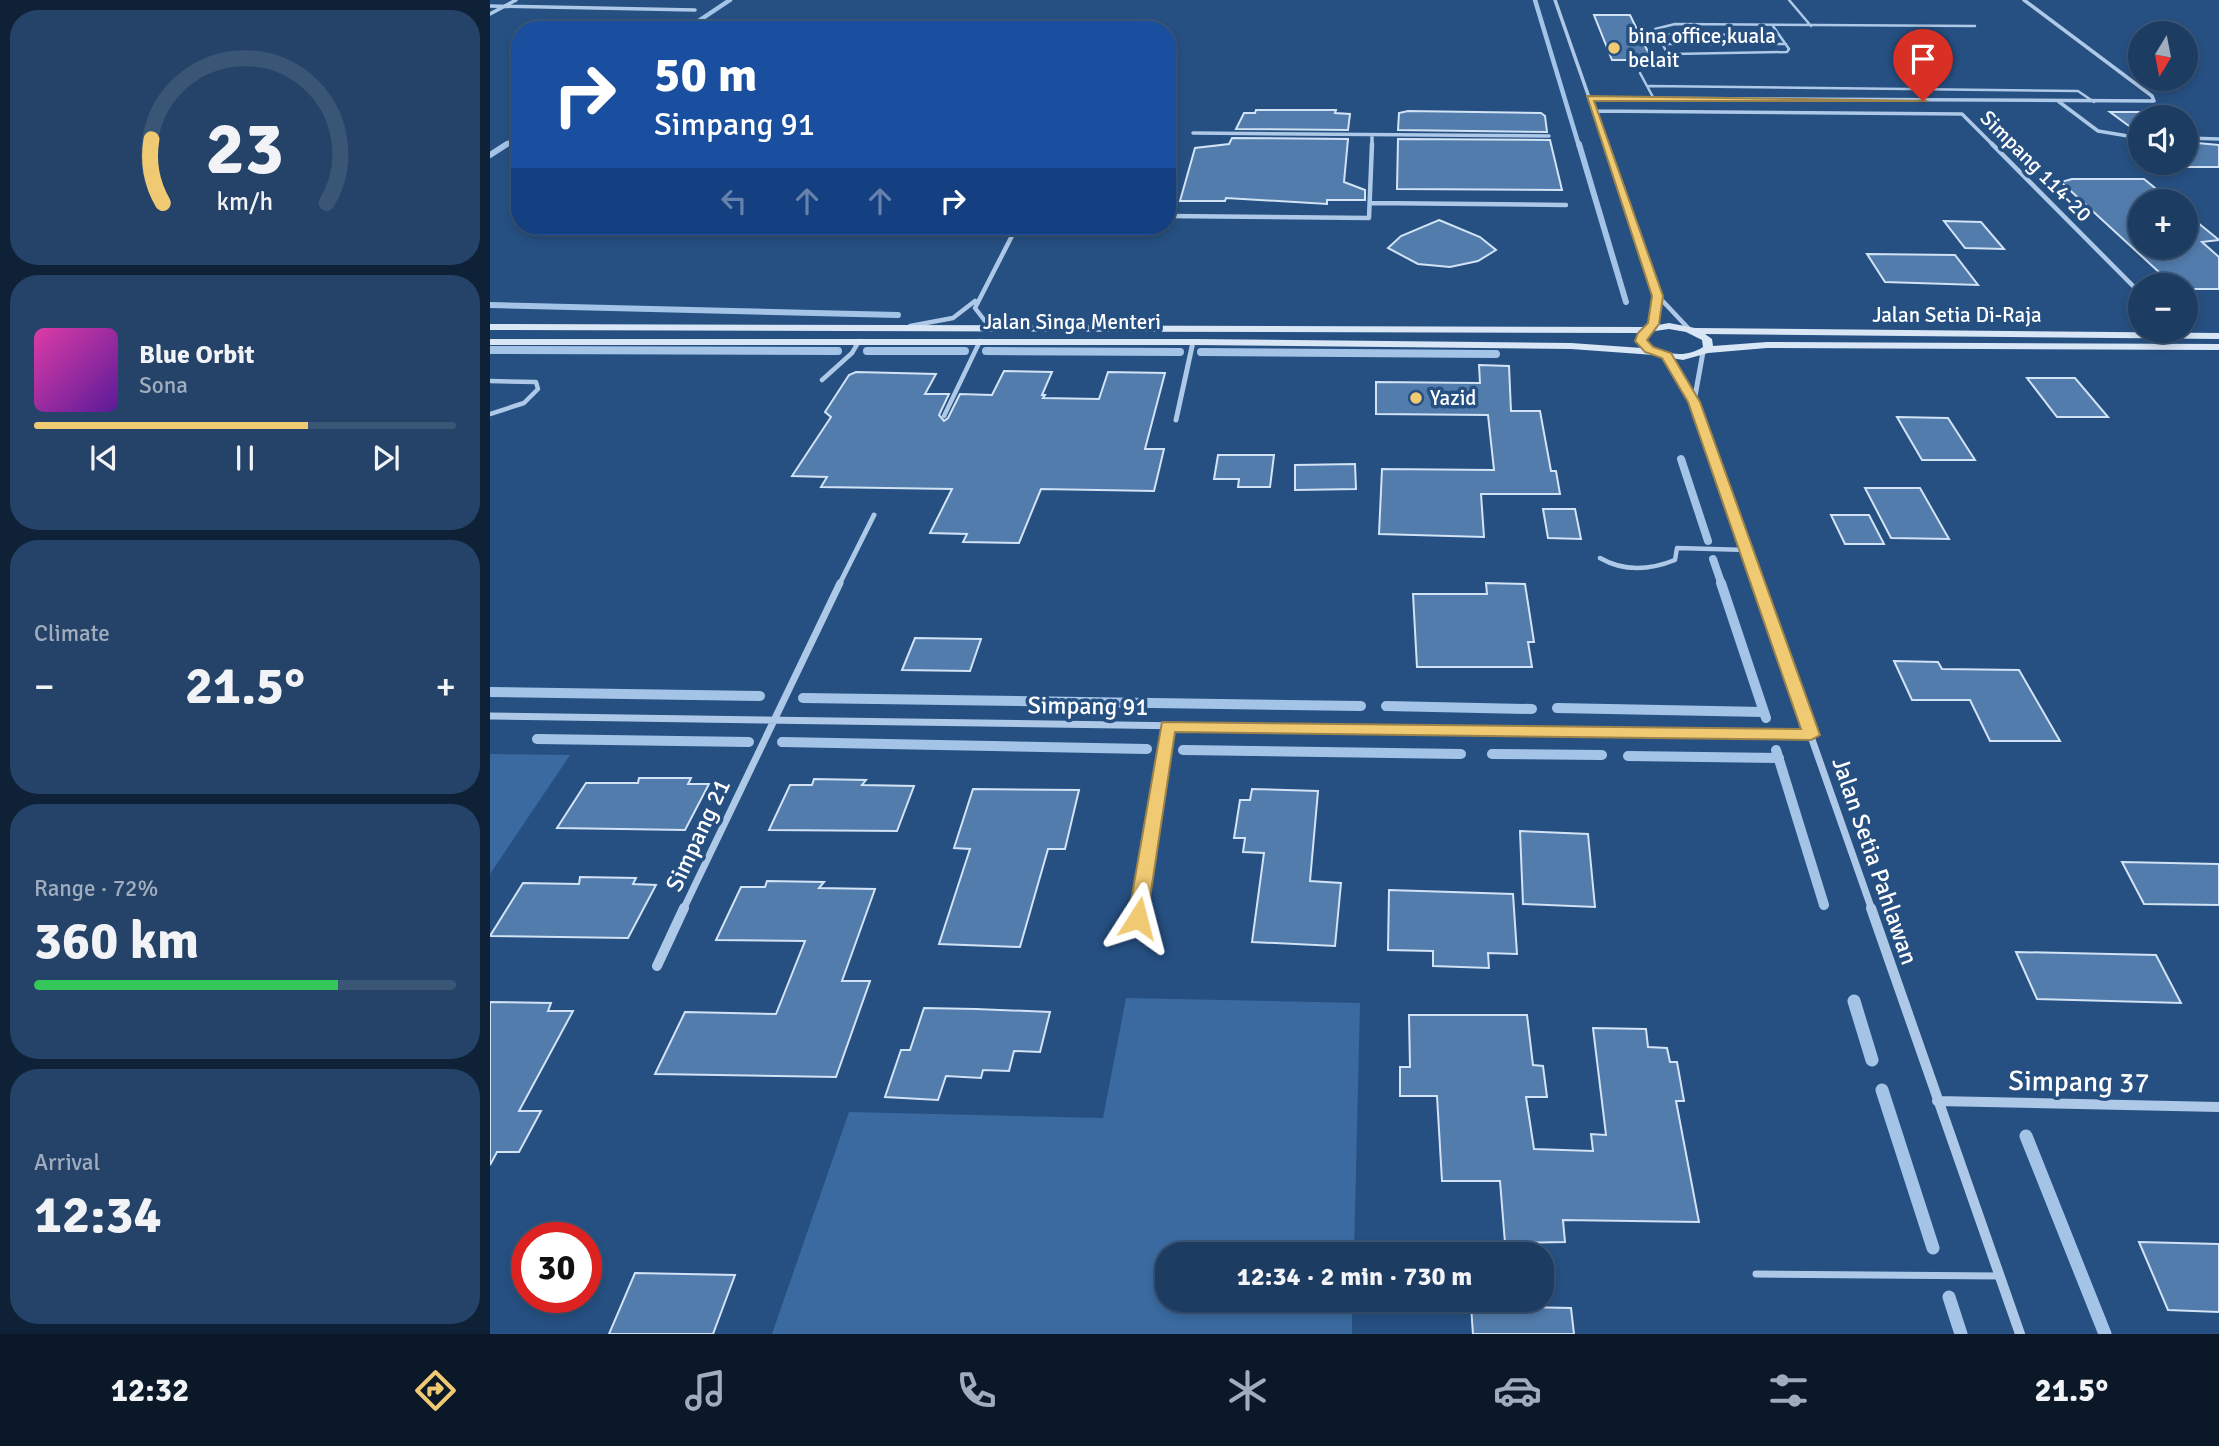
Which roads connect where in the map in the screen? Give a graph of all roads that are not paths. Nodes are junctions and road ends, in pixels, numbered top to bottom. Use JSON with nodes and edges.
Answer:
{"nodes":[{"id":1,"x":516,"y":0,"type":"edge"},
{"id":2,"x":1555,"y":0,"type":"edge"},
{"id":3,"x":1788,"y":0,"type":"edge"},
{"id":4,"x":2024,"y":0,"type":"edge"},
{"id":5,"x":490,"y":6,"type":"edge"},
{"id":6,"x":504,"y":7,"type":"junction"},
{"id":7,"x":695,"y":10,"type":"dead end"},
{"id":8,"x":490,"y":14,"type":"edge"},
{"id":9,"x":1773,"y":26,"type":"junction"},
{"id":10,"x":1811,"y":26,"type":"junction"},
{"id":11,"x":1975,"y":26,"type":"dead end"},
{"id":12,"x":1657,"y":34,"type":"junction"},
{"id":13,"x":1779,"y":35,"type":"junction"},
{"id":14,"x":1663,"y":44,"type":"junction"},
{"id":15,"x":1786,"y":44,"type":"junction"},
{"id":16,"x":1640,"y":73,"type":"dead end"},
{"id":17,"x":1649,"y":86,"type":"junction"},
{"id":18,"x":1590,"y":98,"type":"junction"},
{"id":19,"x":1654,"y":99,"type":"junction"},
{"id":20,"x":2058,"y":102,"type":"junction"},
{"id":21,"x":2094,"y":102,"type":"junction"},
{"id":22,"x":1593,"y":111,"type":"junction"},
{"id":23,"x":1193,"y":133,"type":"dead end"},
{"id":24,"x":1372,"y":135,"type":"junction"},
{"id":25,"x":1549,"y":136,"type":"dead end"},
{"id":26,"x":2128,"y":136,"type":"edge"},
{"id":27,"x":2198,"y":138,"type":"edge"},
{"id":28,"x":2219,"y":139,"type":"edge"},
{"id":29,"x":1370,"y":203,"type":"junction"},
{"id":30,"x":1566,"y":205,"type":"dead end"},
{"id":31,"x":1176,"y":216,"type":"edge"},
{"id":32,"x":1012,"y":235,"type":"edge"},
{"id":33,"x":2128,"y":281,"type":"edge"},
{"id":34,"x":980,"y":295,"type":"junction"},
{"id":35,"x":1658,"y":296,"type":"junction"},
{"id":36,"x":490,"y":327,"type":"edge"},
{"id":37,"x":880,"y":329,"type":"junction"},
{"id":38,"x":1650,"y":329,"type":"junction"},
{"id":39,"x":1066,"y":330,"type":"junction"},
{"id":40,"x":1692,"y":330,"type":"junction"},
{"id":41,"x":2219,"y":336,"type":"edge"},
{"id":42,"x":859,"y":341,"type":"junction"},
{"id":43,"x":980,"y":341,"type":"junction"},
{"id":44,"x":490,"y":342,"type":"edge"},
{"id":45,"x":1193,"y":342,"type":"junction"},
{"id":46,"x":2219,"y":347,"type":"edge"},
{"id":47,"x":1704,"y":351,"type":"junction"},
{"id":48,"x":1654,"y":352,"type":"junction"},
{"id":49,"x":1667,"y":355,"type":"junction"},
{"id":50,"x":822,"y":380,"type":"dead end"},
{"id":51,"x":490,"y":381,"type":"edge"},
{"id":52,"x":1694,"y":402,"type":"junction"},
{"id":53,"x":490,"y":414,"type":"edge"},
{"id":54,"x":944,"y":416,"type":"dead end"},
{"id":55,"x":1176,"y":421,"type":"dead end"},
{"id":56,"x":874,"y":515,"type":"dead end"},
{"id":57,"x":1746,"y":550,"type":"junction"},
{"id":58,"x":1600,"y":558,"type":"dead end"},
{"id":59,"x":490,"y":716,"type":"edge"},
{"id":60,"x":773,"y":721,"type":"junction"},
{"id":61,"x":1168,"y":726,"type":"junction"},
{"id":62,"x":1811,"y":735,"type":"junction"},
{"id":63,"x":1138,"y":918,"type":"dead end"},
{"id":64,"x":657,"y":966,"type":"dead end"},
{"id":65,"x":1937,"y":1101,"type":"junction"},
{"id":66,"x":2219,"y":1107,"type":"edge"},
{"id":67,"x":1756,"y":1274,"type":"dead end"},
{"id":68,"x":1999,"y":1276,"type":"junction"},
{"id":69,"x":2020,"y":1334,"type":"edge"}],
"edges":[{"from":1,"to":6,"type":"street"},
{"from":2,"to":18,"type":"street"},
{"from":3,"to":10,"type":"lane"},
{"from":4,"to":21,"type":"street"},
{"from":5,"to":6,"type":"street"},
{"from":6,"to":7,"type":"street"},
{"from":6,"to":8,"type":"street"},
{"from":9,"to":10,"type":"lane"},
{"from":9,"to":12,"type":"lane"},
{"from":9,"to":13,"type":"lane"},
{"from":10,"to":11,"type":"lane"},
{"from":12,"to":13,"type":"lane"},
{"from":12,"to":14,"type":"lane"},
{"from":13,"to":15,"type":"lane"},
{"from":14,"to":15,"type":"lane"},
{"from":14,"to":15,"type":"lane"},
{"from":16,"to":17,"type":"lane"},
{"from":17,"to":19,"type":"lane"},
{"from":17,"to":21,"type":"lane"},
{"from":18,"to":19,"type":"street"},
{"from":18,"to":22,"type":"street"},
{"from":19,"to":20,"type":"street"},
{"from":20,"to":21,"type":"street"},
{"from":20,"to":26,"type":"street"},
{"from":22,"to":33,"type":"street","name":"Simpang 114-20"},
{"from":22,"to":35,"type":"street"},
{"from":23,"to":24,"type":"street"},
{"from":24,"to":25,"type":"street"},
{"from":24,"to":29,"type":"street"},
{"from":27,"to":28,"type":"street"},
{"from":29,"to":30,"type":"street"},
{"from":29,"to":31,"type":"street"},
{"from":32,"to":34,"type":"street"},
{"from":34,"to":37,"type":"street"},
{"from":34,"to":39,"type":"street"},
{"from":35,"to":38,"type":"street"},
{"from":35,"to":40,"type":"street"},
{"from":36,"to":37,"type":"main road","name":"Jalan Singa Menteri"},
{"from":37,"to":39,"type":"main road","name":"Jalan Singa Menteri"},
{"from":38,"to":39,"type":"main road","name":"Jalan Singa Menteri"},
{"from":38,"to":40,"type":"main road","name":"Jalan Singa Menteri"},
{"from":38,"to":48,"type":"main road"},
{"from":40,"to":41,"type":"main road","name":"Jalan Setia Di-Raja"},
{"from":40,"to":47,"type":"main road"},
{"from":42,"to":43,"type":"main road","name":"Jalan Singa Menteri"},
{"from":42,"to":44,"type":"main road","name":"Jalan Singa Menteri"},
{"from":42,"to":50,"type":"lane"},
{"from":43,"to":45,"type":"main road","name":"Jalan Singa Menteri"},
{"from":43,"to":54,"type":"lane"},
{"from":45,"to":48,"type":"main road","name":"Jalan Singa Menteri"},
{"from":45,"to":55,"type":"street"},
{"from":46,"to":47,"type":"main road","name":"Jalan Setia Di-Raja"},
{"from":47,"to":49,"type":"main road","name":"Jalan Singa Menteri"},
{"from":47,"to":52,"type":"street","name":"Jalan Setia Pahlawan"},
{"from":48,"to":49,"type":"main road","name":"Jalan Singa Menteri"},
{"from":49,"to":52,"type":"street","name":"Jalan Setia Pahlawan"},
{"from":51,"to":53,"type":"lane"},
{"from":52,"to":57,"type":"street","name":"Jalan Setia Pahlawan"},
{"from":56,"to":60,"type":"street","name":"Simpang 21"},
{"from":57,"to":58,"type":"lane"},
{"from":57,"to":62,"type":"street","name":"Jalan Setia Pahlawan"},
{"from":59,"to":60,"type":"street","name":"Simpang 91"},
{"from":60,"to":61,"type":"street","name":"Simpang 91"},
{"from":60,"to":64,"type":"street","name":"Simpang 21"},
{"from":61,"to":62,"type":"street","name":"Simpang 91"},
{"from":61,"to":63,"type":"street"},
{"from":62,"to":65,"type":"street","name":"Jalan Setia Pahlawan"},
{"from":65,"to":66,"type":"street","name":"Simpang 37"},
{"from":65,"to":68,"type":"street","name":"Jalan Setia Pahlawan"},
{"from":67,"to":68,"type":"lane"},
{"from":68,"to":69,"type":"street","name":"Jalan Setia Pahlawan"}]}
